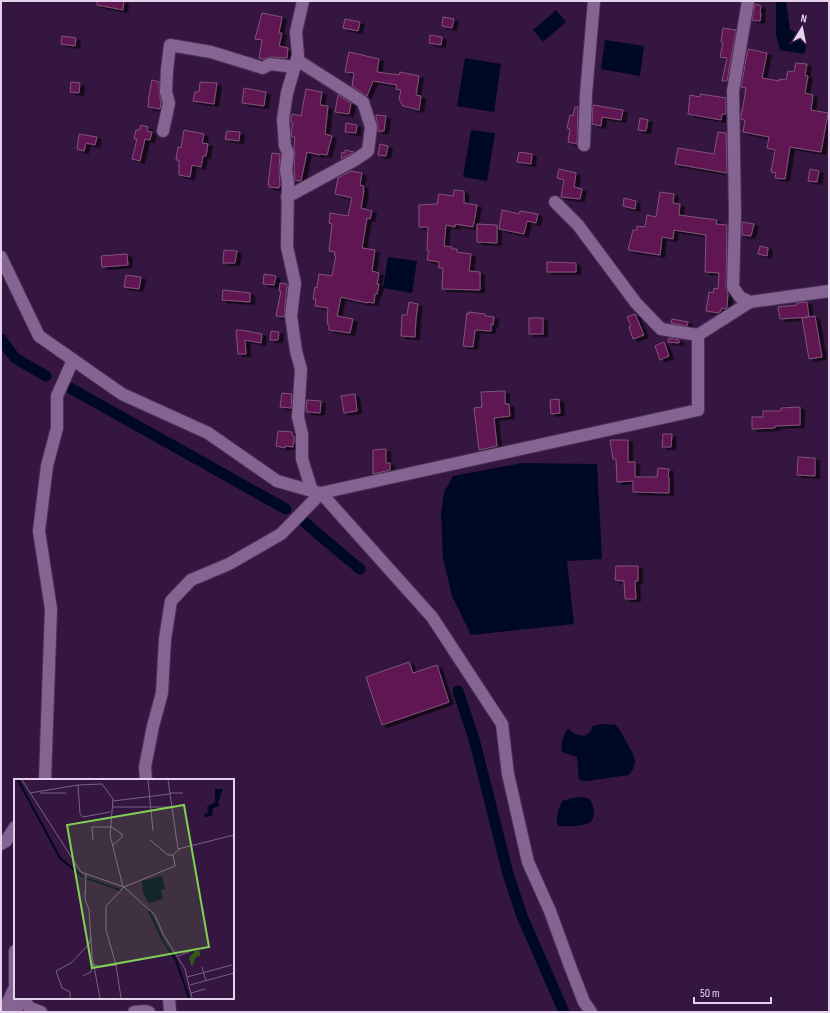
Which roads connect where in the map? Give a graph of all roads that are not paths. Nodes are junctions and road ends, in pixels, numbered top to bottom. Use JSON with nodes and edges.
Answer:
{"nodes":[{"id":1,"x":303,"y":1,"type":"edge"},
{"id":2,"x":594,"y":1,"type":"edge"},
{"id":3,"x":748,"y":1,"type":"edge"},
{"id":4,"x":296,"y":63,"type":"junction"},
{"id":5,"x":163,"y":131,"type":"dead end"},
{"id":6,"x":584,"y":145,"type":"dead end"},
{"id":7,"x":287,"y":197,"type":"junction"},
{"id":8,"x":554,"y":202,"type":"dead end"},
{"id":9,"x":1,"y":258,"type":"edge"},
{"id":10,"x":829,"y":291,"type":"edge"},
{"id":11,"x":750,"y":302,"type":"junction"},
{"id":12,"x":698,"y":336,"type":"junction"},
{"id":13,"x":73,"y":360,"type":"junction"},
{"id":14,"x":316,"y":492,"type":"junction"},
{"id":15,"x":45,"y":779,"type":"edge"},
{"id":16,"x":146,"y":779,"type":"edge"},
{"id":17,"x":14,"y":829,"type":"edge"},
{"id":18,"x":1,"y":844,"type":"edge"},
{"id":19,"x":14,"y":990,"type":"edge"},
{"id":20,"x":16,"y":999,"type":"edge"},
{"id":21,"x":23,"y":999,"type":"edge"},
{"id":22,"x":169,"y":999,"type":"edge"},
{"id":23,"x":2,"y":1012,"type":"edge"},
{"id":24,"x":17,"y":1012,"type":"edge"},
{"id":25,"x":40,"y":1012,"type":"edge"},
{"id":26,"x":134,"y":1012,"type":"edge"},
{"id":27,"x":149,"y":1012,"type":"edge"},
{"id":28,"x":170,"y":1012,"type":"edge"},
{"id":29,"x":591,"y":1012,"type":"edge"}],
"edges":[{"from":1,"to":4,"type":"street"},
{"from":2,"to":6,"type":"street"},
{"from":3,"to":11,"type":"street"},
{"from":4,"to":5,"type":"street"},
{"from":4,"to":7,"type":"street"},
{"from":4,"to":7,"type":"street"},
{"from":7,"to":14,"type":"street"},
{"from":8,"to":12,"type":"street"},
{"from":9,"to":13,"type":"street"},
{"from":10,"to":11,"type":"street"},
{"from":11,"to":12,"type":"street"},
{"from":12,"to":14,"type":"street"},
{"from":13,"to":14,"type":"street"},
{"from":13,"to":15,"type":"street"},
{"from":14,"to":16,"type":"street"},
{"from":14,"to":29,"type":"street"},
{"from":17,"to":18,"type":"street"},
{"from":19,"to":23,"type":"street"},
{"from":20,"to":24,"type":"street"},
{"from":21,"to":25,"type":"street"},
{"from":22,"to":28,"type":"street"},
{"from":26,"to":27,"type":"street"}]}
